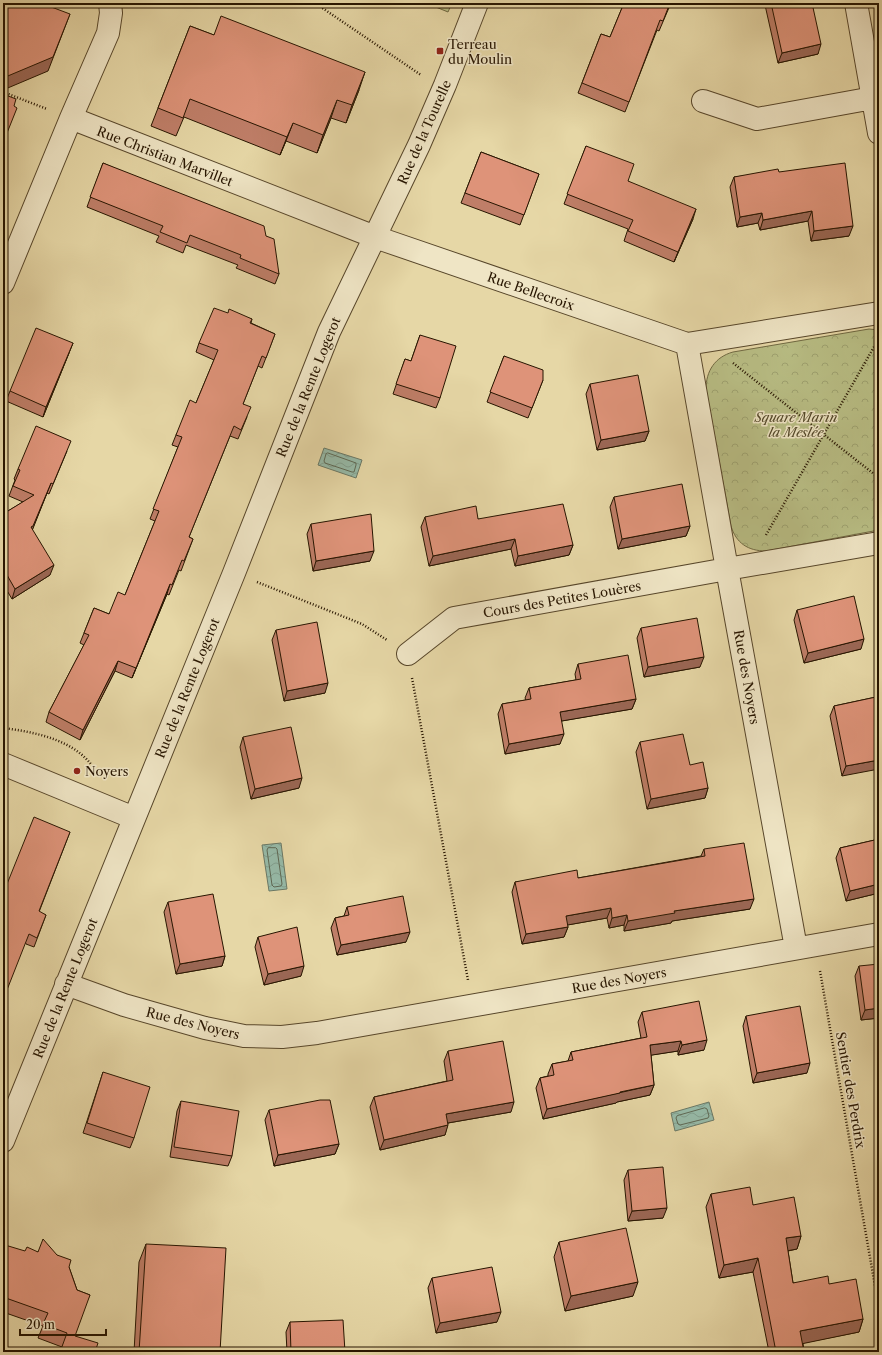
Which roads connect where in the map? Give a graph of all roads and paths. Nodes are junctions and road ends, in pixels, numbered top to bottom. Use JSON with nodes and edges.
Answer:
{"nodes":[{"id":1,"x":110,"y":3,"type":"edge"},
{"id":2,"x":315,"y":3,"type":"edge"},
{"id":3,"x":477,"y":3,"type":"edge"},
{"id":4,"x":856,"y":3,"type":"edge"},
{"id":5,"x":445,"y":85,"type":"junction"},
{"id":6,"x":3,"y":92,"type":"edge"},
{"id":7,"x":873,"y":98,"type":"junction"},
{"id":8,"x":702,"y":101,"type":"dead end"},
{"id":9,"x":71,"y":118,"type":"junction"},
{"id":10,"x":879,"y":133,"type":"edge"},
{"id":11,"x":375,"y":237,"type":"junction"},
{"id":12,"x":3,"y":283,"type":"edge"},
{"id":13,"x":879,"y":313,"type":"edge"},
{"id":14,"x":879,"y":338,"type":"edge"},
{"id":15,"x":696,"y":342,"type":"junction"},
{"id":16,"x":823,"y":435,"type":"junction"},
{"id":17,"x":879,"y":478,"type":"edge"},
{"id":18,"x":879,"y":543,"type":"edge"},
{"id":19,"x":738,"y":568,"type":"junction"},
{"id":20,"x":234,"y":573,"type":"junction"},
{"id":21,"x":408,"y":654,"type":"junction"},
{"id":22,"x":3,"y":728,"type":"edge"},
{"id":23,"x":3,"y":764,"type":"edge"},
{"id":24,"x":105,"y":806,"type":"junction"},
{"id":25,"x":134,"y":818,"type":"junction"},
{"id":26,"x":879,"y":934,"type":"edge"},
{"id":27,"x":806,"y":947,"type":"junction"},
{"id":28,"x":66,"y":984,"type":"junction"},
{"id":29,"x":473,"y":1006,"type":"junction"},
{"id":30,"x":3,"y":1141,"type":"edge"},
{"id":31,"x":879,"y":1309,"type":"edge"}],
"edges":[{"from":1,"to":9,"type":"street"},
{"from":2,"to":5,"type":"path"},
{"from":3,"to":5,"type":"street","name":"Rue de la Tourelle"},
{"from":4,"to":7,"type":"street"},
{"from":5,"to":11,"type":"street","name":"Rue de la Tourelle"},
{"from":6,"to":9,"type":"path"},
{"from":7,"to":8,"type":"street"},
{"from":7,"to":10,"type":"street"},
{"from":9,"to":11,"type":"street","name":"Rue Christian Marvillet"},
{"from":9,"to":12,"type":"street"},
{"from":11,"to":15,"type":"street","name":"Rue Bellecroix"},
{"from":11,"to":20,"type":"street","name":"Rue de la Rente Logerot"},
{"from":13,"to":15,"type":"street"},
{"from":14,"to":16,"type":"path"},
{"from":15,"to":16,"type":"path"},
{"from":15,"to":19,"type":"street"},
{"from":16,"to":17,"type":"path"},
{"from":16,"to":19,"type":"path"},
{"from":18,"to":19,"type":"street"},
{"from":19,"to":21,"type":"street","name":"Cours des Petites Louères"},
{"from":19,"to":27,"type":"street","name":"Rue des Noyers"},
{"from":20,"to":21,"type":"path"},
{"from":20,"to":25,"type":"street","name":"Rue de la Rente Logerot"},
{"from":21,"to":29,"type":"path"},
{"from":22,"to":24,"type":"path"},
{"from":23,"to":24,"type":"street"},
{"from":24,"to":25,"type":"street"},
{"from":25,"to":28,"type":"street","name":"Rue de la Rente Logerot"},
{"from":26,"to":27,"type":"street"},
{"from":27,"to":29,"type":"street","name":"Rue des Noyers"},
{"from":27,"to":31,"type":"path","name":"Sentier des Perdrix"},
{"from":28,"to":29,"type":"street","name":"Rue des Noyers"},
{"from":28,"to":30,"type":"street","name":"Rue de la Rente Logerot"}]}
